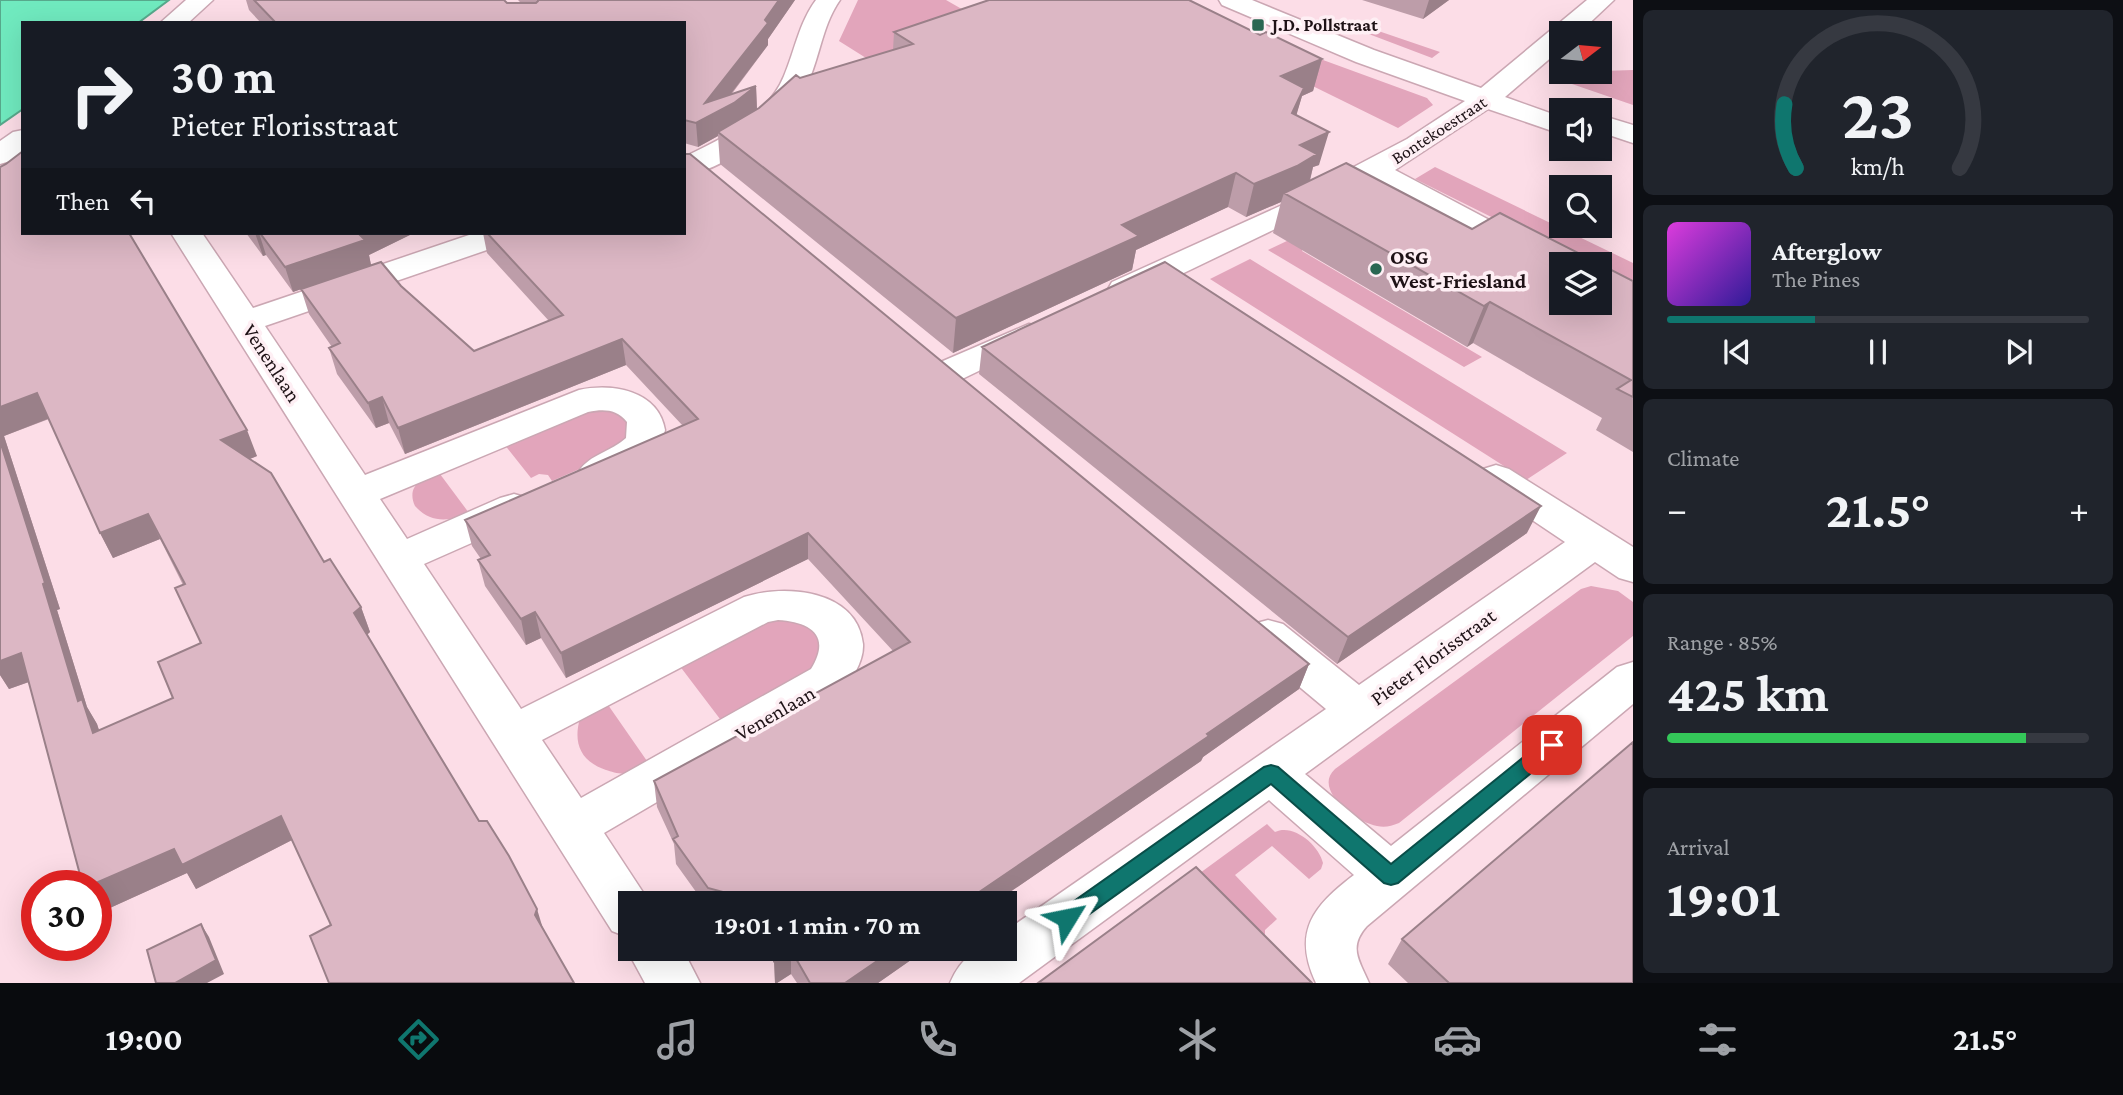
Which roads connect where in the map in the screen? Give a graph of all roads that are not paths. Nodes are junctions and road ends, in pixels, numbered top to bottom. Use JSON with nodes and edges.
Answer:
{"nodes":[{"id":1,"x":201,"y":0,"type":"edge"},
{"id":2,"x":828,"y":0,"type":"edge"},
{"id":3,"x":1231,"y":0,"type":"edge"},
{"id":4,"x":1257,"y":0,"type":"edge"},
{"id":5,"x":1602,"y":0,"type":"edge"},
{"id":6,"x":175,"y":21,"type":"edge"},
{"id":7,"x":1579,"y":21,"type":"edge"},
{"id":8,"x":1549,"y":47,"type":"edge"},
{"id":9,"x":1495,"y":94,"type":"junction"},
{"id":10,"x":1549,"y":106,"type":"edge"},
{"id":11,"x":1549,"y":120,"type":"edge"},
{"id":12,"x":1612,"y":127,"type":"edge"},
{"id":13,"x":1633,"y":135,"type":"edge"},
{"id":14,"x":21,"y":139,"type":"edge"},
{"id":15,"x":1612,"y":144,"type":"edge"},
{"id":16,"x":1633,"y":152,"type":"edge"},
{"id":17,"x":0,"y":155,"type":"edge"},
{"id":18,"x":695,"y":166,"type":"edge"},
{"id":19,"x":1375,"y":171,"type":"junction"},
{"id":20,"x":188,"y":235,"type":"edge"},
{"id":21,"x":499,"y":235,"type":"edge"},
{"id":22,"x":1549,"y":265,"type":"edge"},
{"id":23,"x":1171,"y":267,"type":"junction"},
{"id":24,"x":1206,"y":289,"type":"edge"},
{"id":25,"x":1097,"y":302,"type":"edge"},
{"id":26,"x":1060,"y":319,"type":"edge"},
{"id":27,"x":246,"y":322,"type":"junction"},
{"id":28,"x":981,"y":399,"type":"edge"},
{"id":29,"x":1468,"y":460,"type":"edge"},
{"id":30,"x":356,"y":494,"type":"junction"},
{"id":31,"x":1594,"y":542,"type":"junction"},
{"id":32,"x":398,"y":559,"type":"junction"},
{"id":33,"x":1633,"y":567,"type":"edge"},
{"id":34,"x":1240,"y":612,"type":"edge"},
{"id":35,"x":1633,"y":679,"type":"edge"},
{"id":36,"x":1358,"y":710,"type":"junction"},
{"id":37,"x":513,"y":734,"type":"junction"},
{"id":38,"x":1271,"y":773,"type":"junction"},
{"id":39,"x":573,"y":827,"type":"junction"},
{"id":40,"x":1391,"y":876,"type":"junction"},
{"id":41,"x":618,"y":896,"type":"edge"},
{"id":42,"x":660,"y":961,"type":"edge"},
{"id":43,"x":674,"y":983,"type":"edge"},
{"id":44,"x":976,"y":983,"type":"edge"},
{"id":45,"x":1343,"y":983,"type":"edge"}],
"edges":[{"from":1,"to":6,"type":"street"},
{"from":2,"to":18,"type":"street"},
{"from":3,"to":9,"type":"street"},
{"from":4,"to":9,"type":"street"},
{"from":5,"to":7,"type":"street","name":"Bontekoestraat"},
{"from":8,"to":9,"type":"street","name":"Bontekoestraat"},
{"from":9,"to":10,"type":"street"},
{"from":9,"to":11,"type":"street"},
{"from":9,"to":19,"type":"street","name":"Bontekoestraat"},
{"from":12,"to":13,"type":"street"},
{"from":14,"to":17,"type":"street"},
{"from":15,"to":16,"type":"street"},
{"from":19,"to":22,"type":"street"},
{"from":19,"to":23,"type":"street","name":"Bontekoestraat"},
{"from":20,"to":27,"type":"street","name":"Venenlaan"},
{"from":21,"to":27,"type":"street"},
{"from":23,"to":24,"type":"street"},
{"from":23,"to":25,"type":"street","name":"Bontekoestraat"},
{"from":26,"to":28,"type":"street"},
{"from":27,"to":30,"type":"street","name":"Venenlaan"},
{"from":29,"to":31,"type":"street"},
{"from":30,"to":32,"type":"street","name":"Venenlaan"},
{"from":30,"to":32,"type":"street"},
{"from":31,"to":33,"type":"street"},
{"from":31,"to":36,"type":"street","name":"Pieter Florisstraat"},
{"from":32,"to":37,"type":"street","name":"Venenlaan"},
{"from":34,"to":36,"type":"street"},
{"from":35,"to":40,"type":"street"},
{"from":36,"to":38,"type":"street","name":"Pieter Florisstraat"},
{"from":37,"to":39,"type":"street","name":"Venenlaan"},
{"from":37,"to":39,"type":"street","name":"Venenlaan"},
{"from":38,"to":40,"type":"street"},
{"from":38,"to":44,"type":"street","name":"Pieter Florisstraat"},
{"from":39,"to":41,"type":"street","name":"Venenlaan"},
{"from":40,"to":45,"type":"street"},
{"from":42,"to":43,"type":"street"}]}
